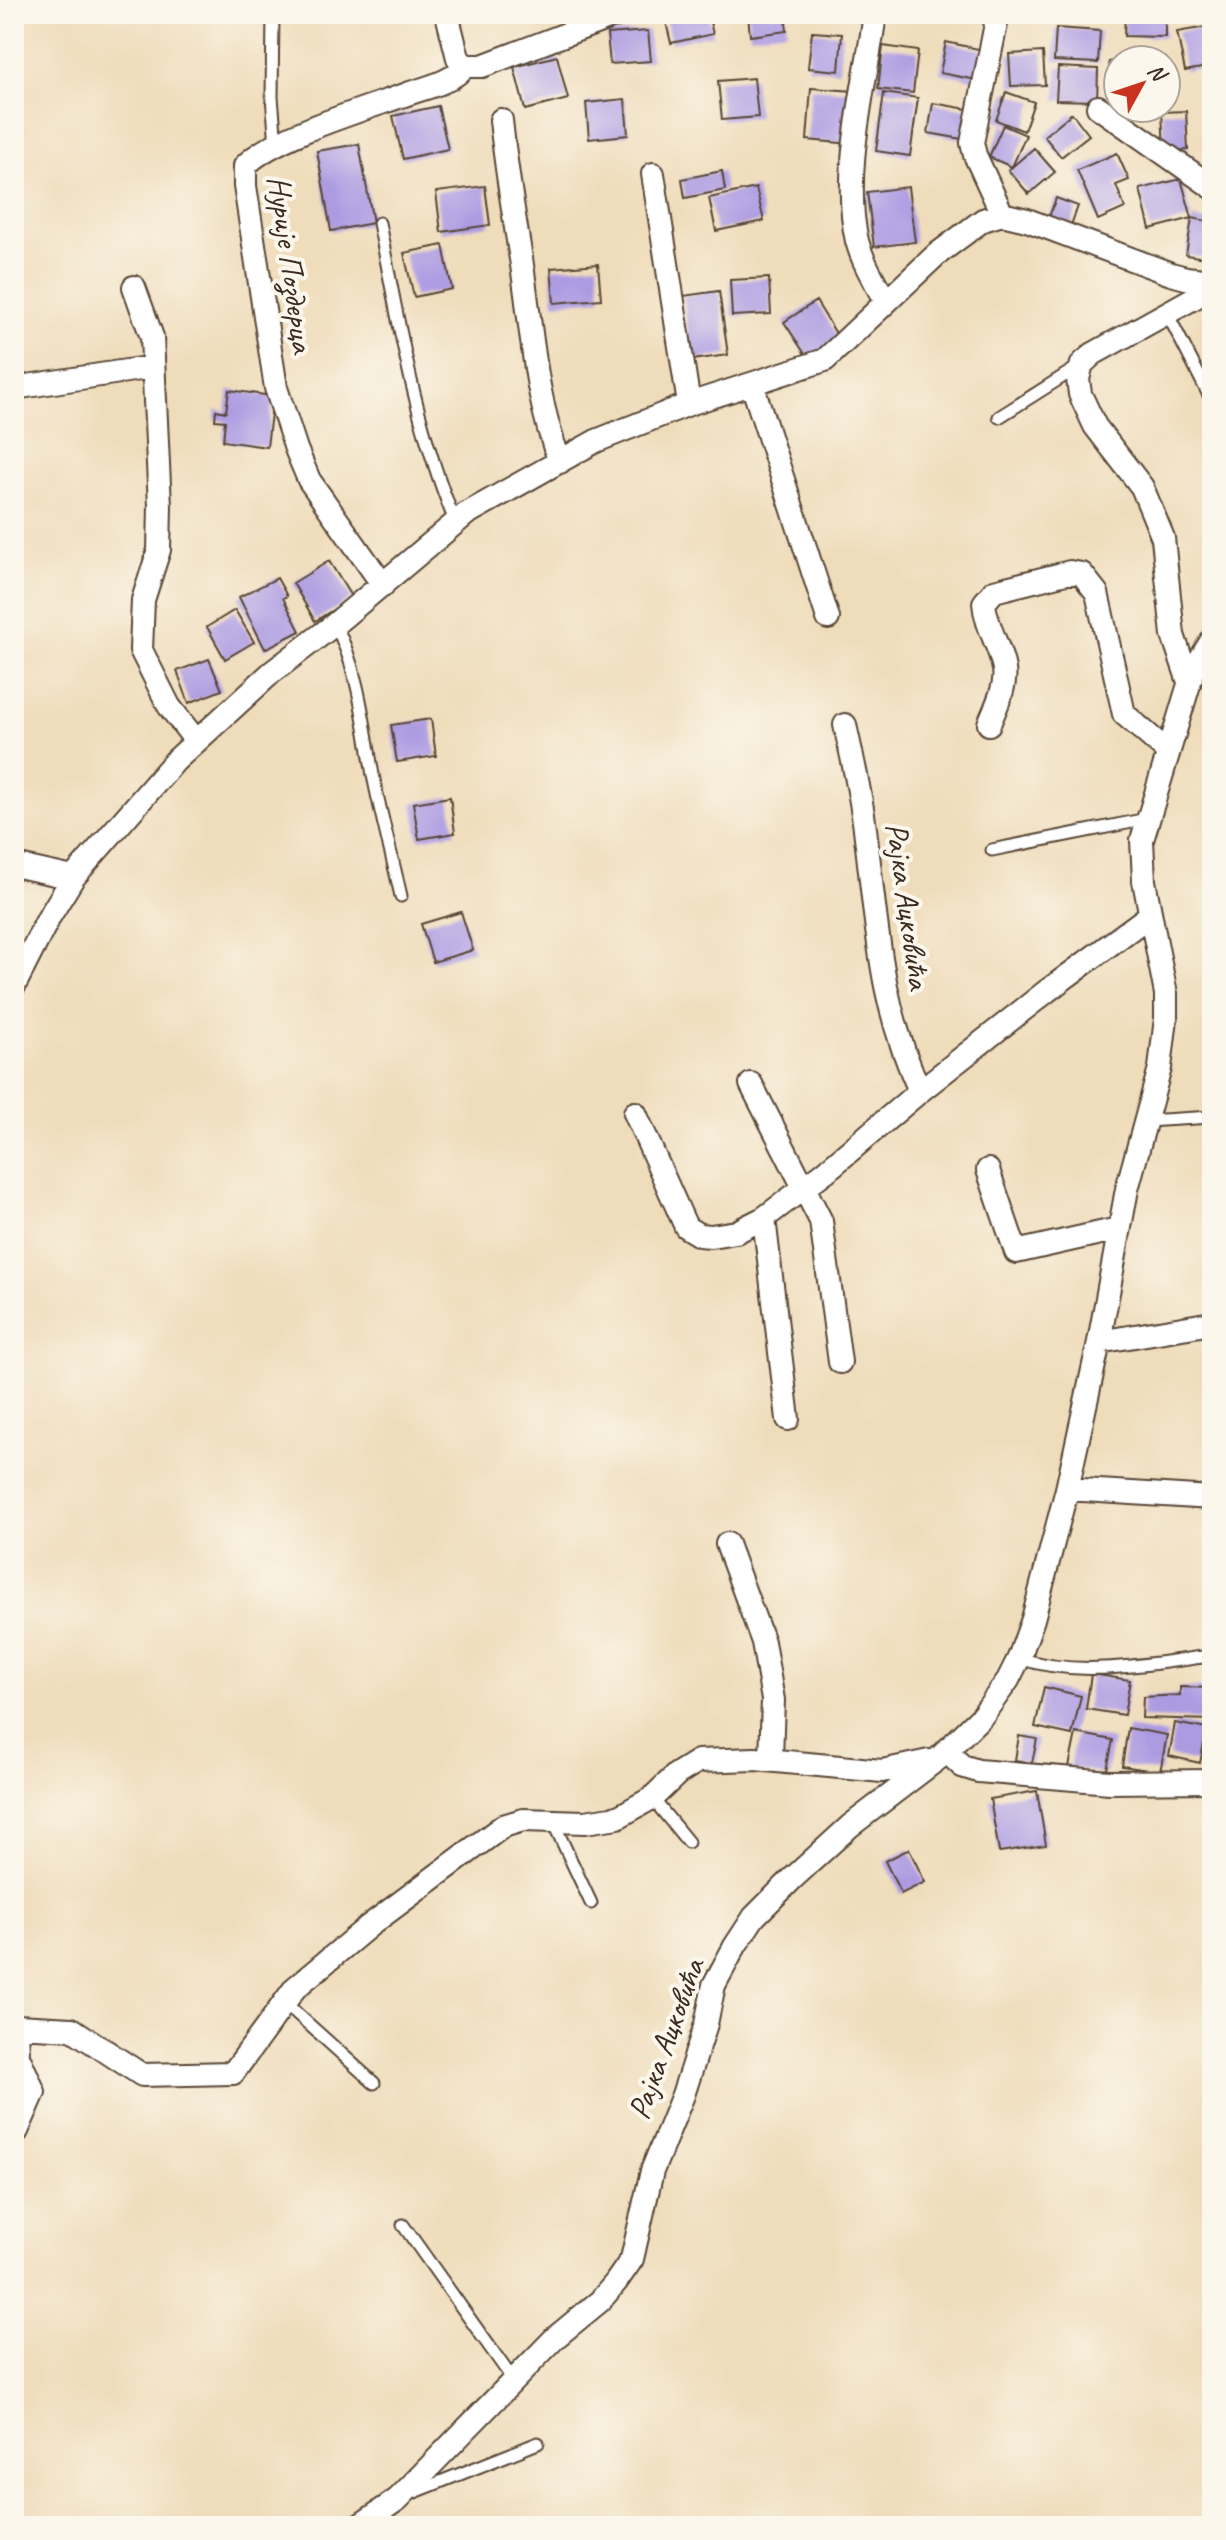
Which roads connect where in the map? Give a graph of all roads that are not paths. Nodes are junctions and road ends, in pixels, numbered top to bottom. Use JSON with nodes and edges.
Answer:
{"nodes":[{"id":1,"x":273,"y":14,"type":"edge"},
{"id":2,"x":447,"y":14,"type":"edge"},
{"id":3,"x":619,"y":14,"type":"edge"},
{"id":4,"x":875,"y":14,"type":"edge"},
{"id":5,"x":998,"y":14,"type":"edge"},
{"id":6,"x":465,"y":66,"type":"junction"},
{"id":7,"x":1098,"y":107,"type":"dead end"},
{"id":8,"x":501,"y":120,"type":"dead end"},
{"id":9,"x":276,"y":145,"type":"junction"},
{"id":10,"x":653,"y":174,"type":"dead end"},
{"id":11,"x":1212,"y":187,"type":"edge"},
{"id":12,"x":1002,"y":214,"type":"junction"},
{"id":13,"x":379,"y":223,"type":"dead end"},
{"id":14,"x":1212,"y":281,"type":"edge"},
{"id":15,"x":134,"y":287,"type":"dead end"},
{"id":16,"x":1212,"y":288,"type":"edge"},
{"id":17,"x":886,"y":302,"type":"junction"},
{"id":18,"x":1167,"y":313,"type":"junction"},
{"id":19,"x":153,"y":367,"type":"junction"},
{"id":20,"x":1080,"y":372,"type":"junction"},
{"id":21,"x":752,"y":384,"type":"junction"},
{"id":22,"x":14,"y":388,"type":"edge"},
{"id":23,"x":1212,"y":401,"type":"edge"},
{"id":24,"x":689,"y":404,"type":"junction"},
{"id":25,"x":999,"y":417,"type":"dead end"},
{"id":26,"x":560,"y":462,"type":"junction"},
{"id":27,"x":455,"y":521,"type":"junction"},
{"id":28,"x":383,"y":585,"type":"junction"},
{"id":29,"x":828,"y":618,"type":"dead end"},
{"id":30,"x":335,"y":624,"type":"junction"},
{"id":31,"x":1212,"y":640,"type":"edge"},
{"id":32,"x":1189,"y":682,"type":"junction"},
{"id":33,"x":989,"y":724,"type":"dead end"},
{"id":34,"x":845,"y":725,"type":"dead end"},
{"id":35,"x":196,"y":741,"type":"junction"},
{"id":36,"x":1168,"y":752,"type":"junction"},
{"id":37,"x":1147,"y":819,"type":"junction"},
{"id":38,"x":992,"y":850,"type":"dead end"},
{"id":39,"x":14,"y":865,"type":"edge"},
{"id":40,"x":73,"y":878,"type":"junction"},
{"id":41,"x":401,"y":896,"type":"dead end"},
{"id":42,"x":1150,"y":915,"type":"junction"},
{"id":43,"x":14,"y":986,"type":"edge"},
{"id":44,"x":751,"y":1084,"type":"dead end"},
{"id":45,"x":920,"y":1091,"type":"junction"},
{"id":46,"x":635,"y":1113,"type":"dead end"},
{"id":47,"x":1212,"y":1117,"type":"edge"},
{"id":48,"x":1146,"y":1121,"type":"junction"},
{"id":49,"x":988,"y":1170,"type":"dead end"},
{"id":50,"x":805,"y":1187,"type":"junction"},
{"id":51,"x":764,"y":1218,"type":"junction"},
{"id":52,"x":1118,"y":1229,"type":"junction"},
{"id":53,"x":1212,"y":1323,"type":"edge"},
{"id":54,"x":1099,"y":1342,"type":"junction"},
{"id":55,"x":840,"y":1362,"type":"dead end"},
{"id":56,"x":788,"y":1419,"type":"dead end"},
{"id":57,"x":1067,"y":1489,"type":"junction"},
{"id":58,"x":1212,"y":1498,"type":"edge"},
{"id":59,"x":727,"y":1544,"type":"dead end"},
{"id":60,"x":1212,"y":1656,"type":"edge"},
{"id":61,"x":1019,"y":1658,"type":"junction"},
{"id":62,"x":943,"y":1755,"type":"junction"},
{"id":63,"x":771,"y":1759,"type":"junction"},
{"id":64,"x":1212,"y":1781,"type":"edge"},
{"id":65,"x":652,"y":1798,"type":"junction"},
{"id":66,"x":553,"y":1822,"type":"junction"},
{"id":67,"x":688,"y":1842,"type":"dead end"},
{"id":68,"x":591,"y":1903,"type":"dead end"},
{"id":69,"x":284,"y":2002,"type":"junction"},
{"id":70,"x":374,"y":2083,"type":"dead end"},
{"id":71,"x":17,"y":2131,"type":"dead end"},
{"id":72,"x":403,"y":2225,"type":"dead end"},
{"id":73,"x":514,"y":2381,"type":"junction"},
{"id":74,"x":538,"y":2443,"type":"dead end"},
{"id":75,"x":398,"y":2499,"type":"junction"},
{"id":76,"x":359,"y":2526,"type":"edge"}],
"edges":[{"from":1,"to":9,"type":"lane"},
{"from":2,"to":6,"type":"street"},
{"from":3,"to":6,"type":"street","name":"Нурије Поздерца"},
{"from":4,"to":17,"type":"street"},
{"from":5,"to":12,"type":"street"},
{"from":6,"to":9,"type":"street","name":"Нурије Поздерца"},
{"from":7,"to":11,"type":"street"},
{"from":8,"to":26,"type":"street"},
{"from":9,"to":28,"type":"street","name":"Нурије Поздерца"},
{"from":10,"to":24,"type":"street"},
{"from":12,"to":14,"type":"street"},
{"from":12,"to":17,"type":"street"},
{"from":13,"to":27,"type":"lane"},
{"from":15,"to":19,"type":"street"},
{"from":16,"to":18,"type":"street"},
{"from":17,"to":21,"type":"street"},
{"from":18,"to":20,"type":"street"},
{"from":18,"to":23,"type":"lane"},
{"from":19,"to":22,"type":"street"},
{"from":19,"to":35,"type":"street"},
{"from":20,"to":25,"type":"lane"},
{"from":20,"to":32,"type":"street"},
{"from":21,"to":24,"type":"street"},
{"from":21,"to":29,"type":"street"},
{"from":24,"to":26,"type":"street"},
{"from":26,"to":27,"type":"street"},
{"from":27,"to":28,"type":"street"},
{"from":28,"to":30,"type":"street"},
{"from":30,"to":35,"type":"street"},
{"from":30,"to":41,"type":"lane"},
{"from":31,"to":32,"type":"street","name":"Рајка Ацковића"},
{"from":32,"to":36,"type":"street","name":"Рајка Ацковића"},
{"from":33,"to":36,"type":"street"},
{"from":34,"to":45,"type":"street","name":"Рајка Ацковића"},
{"from":35,"to":40,"type":"street"},
{"from":36,"to":37,"type":"street","name":"Рајка Ацковића"},
{"from":37,"to":38,"type":"lane"},
{"from":37,"to":42,"type":"street","name":"Рајка Ацковића"},
{"from":39,"to":40,"type":"street"},
{"from":40,"to":43,"type":"street"},
{"from":42,"to":45,"type":"street"},
{"from":42,"to":48,"type":"street","name":"Рајка Ацковића"},
{"from":44,"to":50,"type":"street"},
{"from":45,"to":50,"type":"street"},
{"from":46,"to":51,"type":"street"},
{"from":47,"to":48,"type":"lane"},
{"from":48,"to":52,"type":"street","name":"Рајка Ацковића"},
{"from":49,"to":52,"type":"street"},
{"from":50,"to":51,"type":"street"},
{"from":50,"to":55,"type":"street"},
{"from":51,"to":56,"type":"street"},
{"from":52,"to":54,"type":"street","name":"Рајка Ацковића"},
{"from":53,"to":54,"type":"street"},
{"from":54,"to":57,"type":"street","name":"Рајка Ацковића"},
{"from":57,"to":58,"type":"street"},
{"from":57,"to":61,"type":"street","name":"Рајка Ацковића"},
{"from":59,"to":63,"type":"street"},
{"from":60,"to":61,"type":"lane"},
{"from":61,"to":62,"type":"street","name":"Рајка Ацковића"},
{"from":62,"to":63,"type":"street"},
{"from":62,"to":64,"type":"street"},
{"from":62,"to":73,"type":"street","name":"Рајка Ацковића"},
{"from":63,"to":65,"type":"street"},
{"from":65,"to":66,"type":"street"},
{"from":65,"to":67,"type":"lane"},
{"from":66,"to":68,"type":"lane"},
{"from":66,"to":69,"type":"street"},
{"from":69,"to":70,"type":"lane"},
{"from":69,"to":71,"type":"street"},
{"from":72,"to":73,"type":"lane"},
{"from":73,"to":75,"type":"street","name":"Рајка Ацковића"},
{"from":74,"to":75,"type":"lane","name":"Рајка Ацковића"},
{"from":75,"to":76,"type":"street","name":"Рајка Ацковића"}]}
